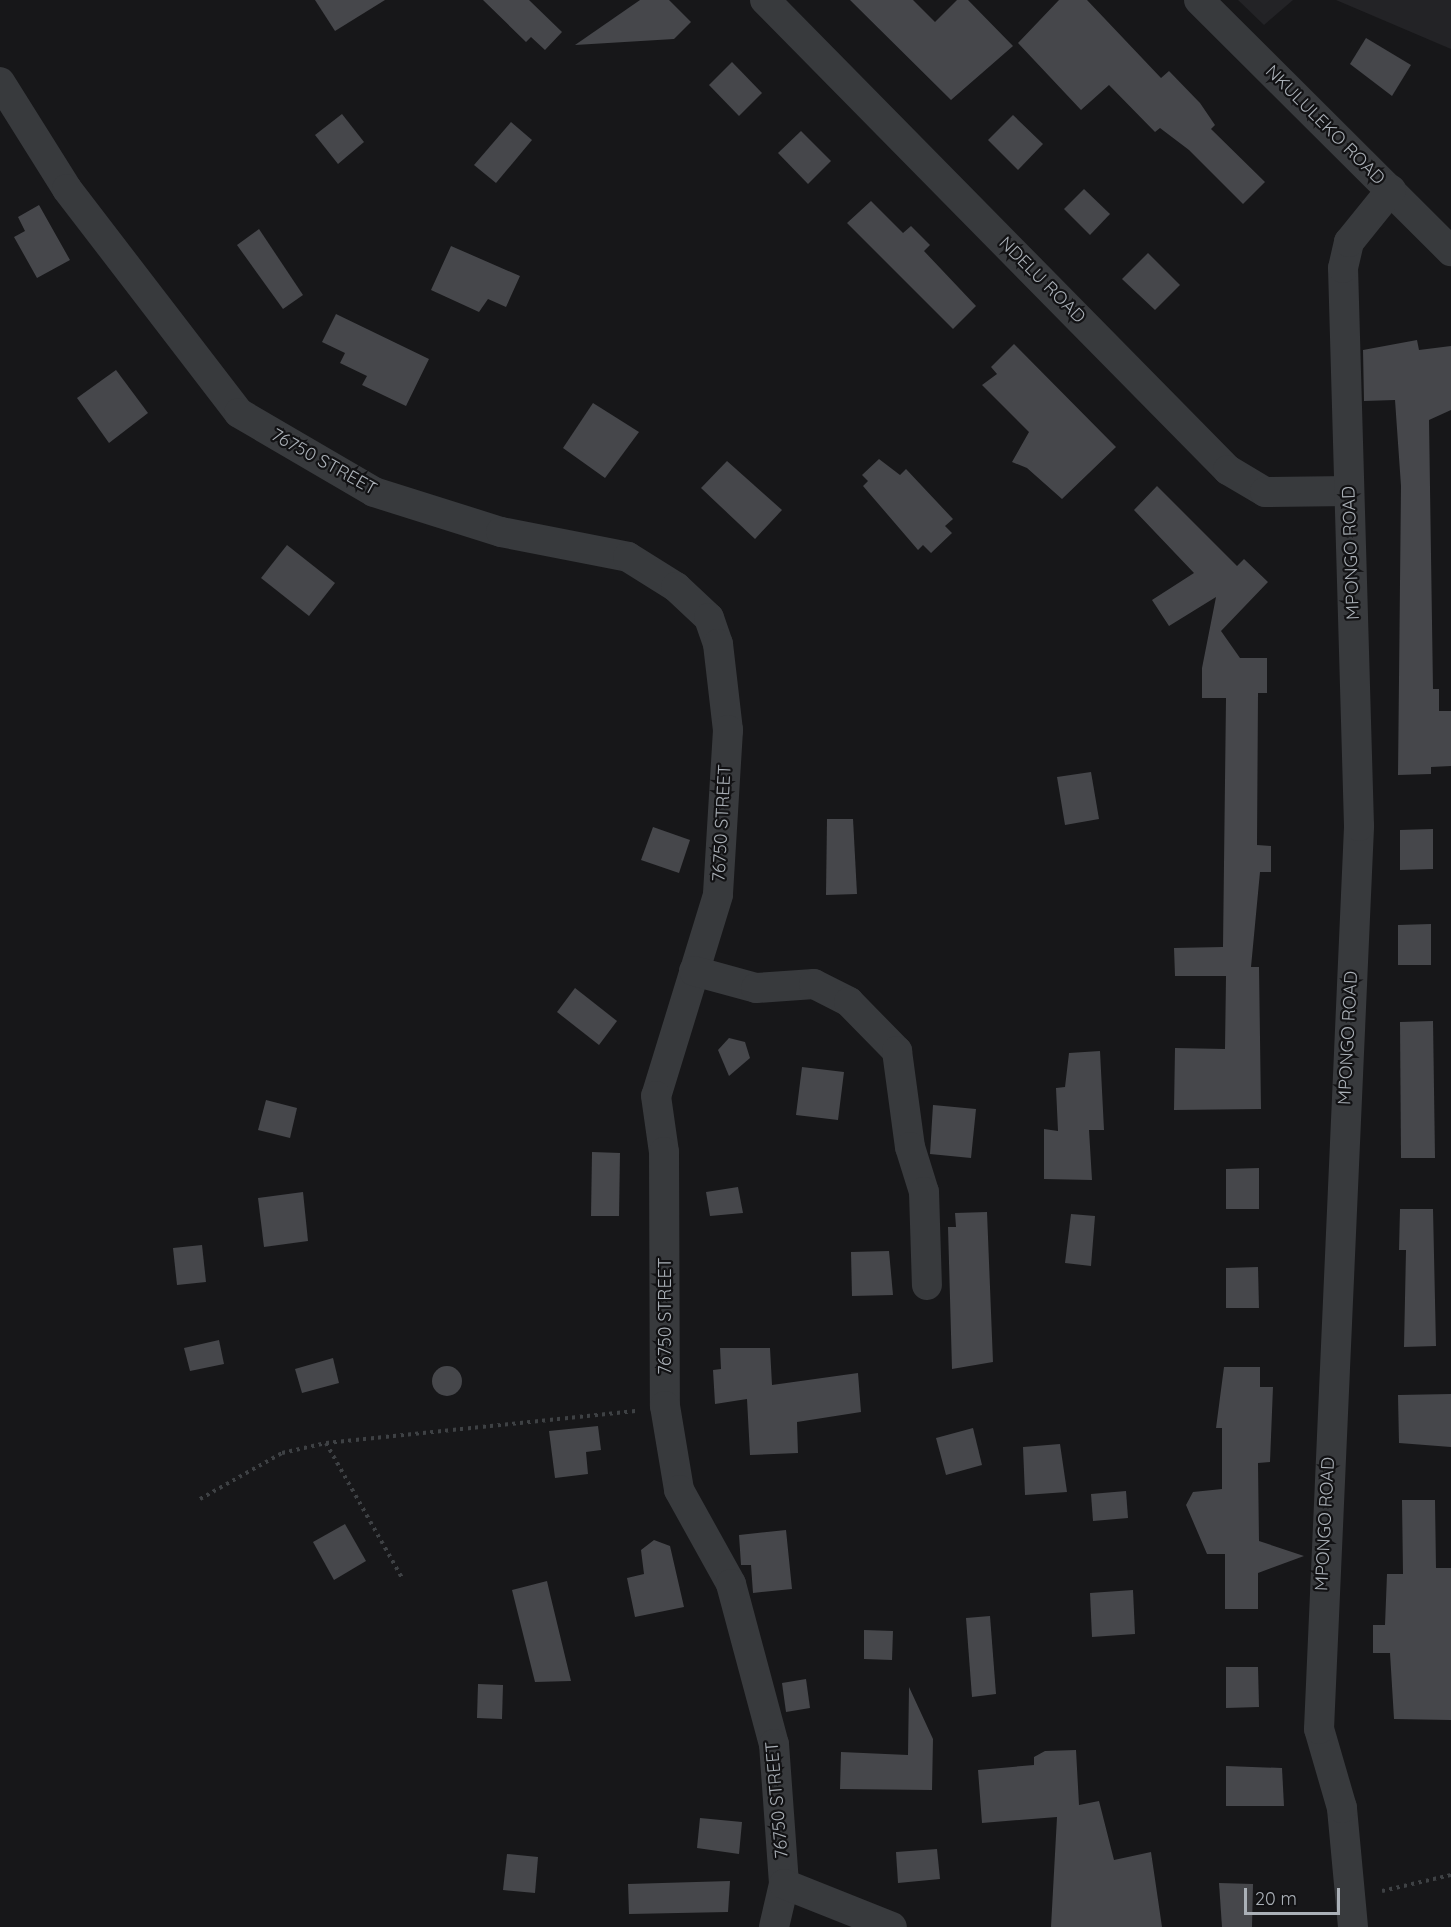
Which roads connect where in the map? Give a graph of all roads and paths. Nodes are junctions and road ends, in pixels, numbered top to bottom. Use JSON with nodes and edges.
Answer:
{"nodes":[{"id":1,"x":765,"y":0,"type":"edge"},
{"id":2,"x":1199,"y":0,"type":"edge"},
{"id":3,"x":0,"y":82,"type":"edge"},
{"id":4,"x":1391,"y":190,"type":"junction"},
{"id":5,"x":1451,"y":251,"type":"edge"},
{"id":6,"x":1349,"y":491,"type":"junction"},
{"id":7,"x":694,"y":971,"type":"junction"},
{"id":8,"x":927,"y":1285,"type":"dead end"},
{"id":9,"x":665,"y":1406,"type":"junction"},
{"id":10,"x":326,"y":1443,"type":"junction"},
{"id":11,"x":200,"y":1499,"type":"dead end"},
{"id":12,"x":402,"y":1578,"type":"dead end"},
{"id":13,"x":1451,"y":1875,"type":"edge"},
{"id":14,"x":784,"y":1884,"type":"junction"},
{"id":15,"x":1354,"y":1898,"type":"junction"},
{"id":16,"x":774,"y":1927,"type":"edge"},
{"id":17,"x":892,"y":1927,"type":"edge"},
{"id":18,"x":1353,"y":1927,"type":"edge"}],
"edges":[{"from":1,"to":6,"type":"street","name":"NDELU ROAD"},
{"from":2,"to":4,"type":"street","name":"NKULULEKO ROAD"},
{"from":3,"to":7,"type":"street","name":"76750 STREET"},
{"from":4,"to":5,"type":"street","name":"NKULULEKO ROAD"},
{"from":4,"to":6,"type":"street","name":"MPONGO ROAD"},
{"from":6,"to":15,"type":"street","name":"MPONGO ROAD"},
{"from":7,"to":8,"type":"street"},
{"from":7,"to":9,"type":"street","name":"76750 STREET"},
{"from":9,"to":10,"type":"path"},
{"from":9,"to":14,"type":"street","name":"76750 STREET"},
{"from":10,"to":11,"type":"path"},
{"from":10,"to":12,"type":"path"},
{"from":13,"to":15,"type":"path"},
{"from":14,"to":16,"type":"street","name":"76750 STREET"},
{"from":14,"to":17,"type":"street"},
{"from":15,"to":18,"type":"street","name":"MPONGO ROAD"}]}
